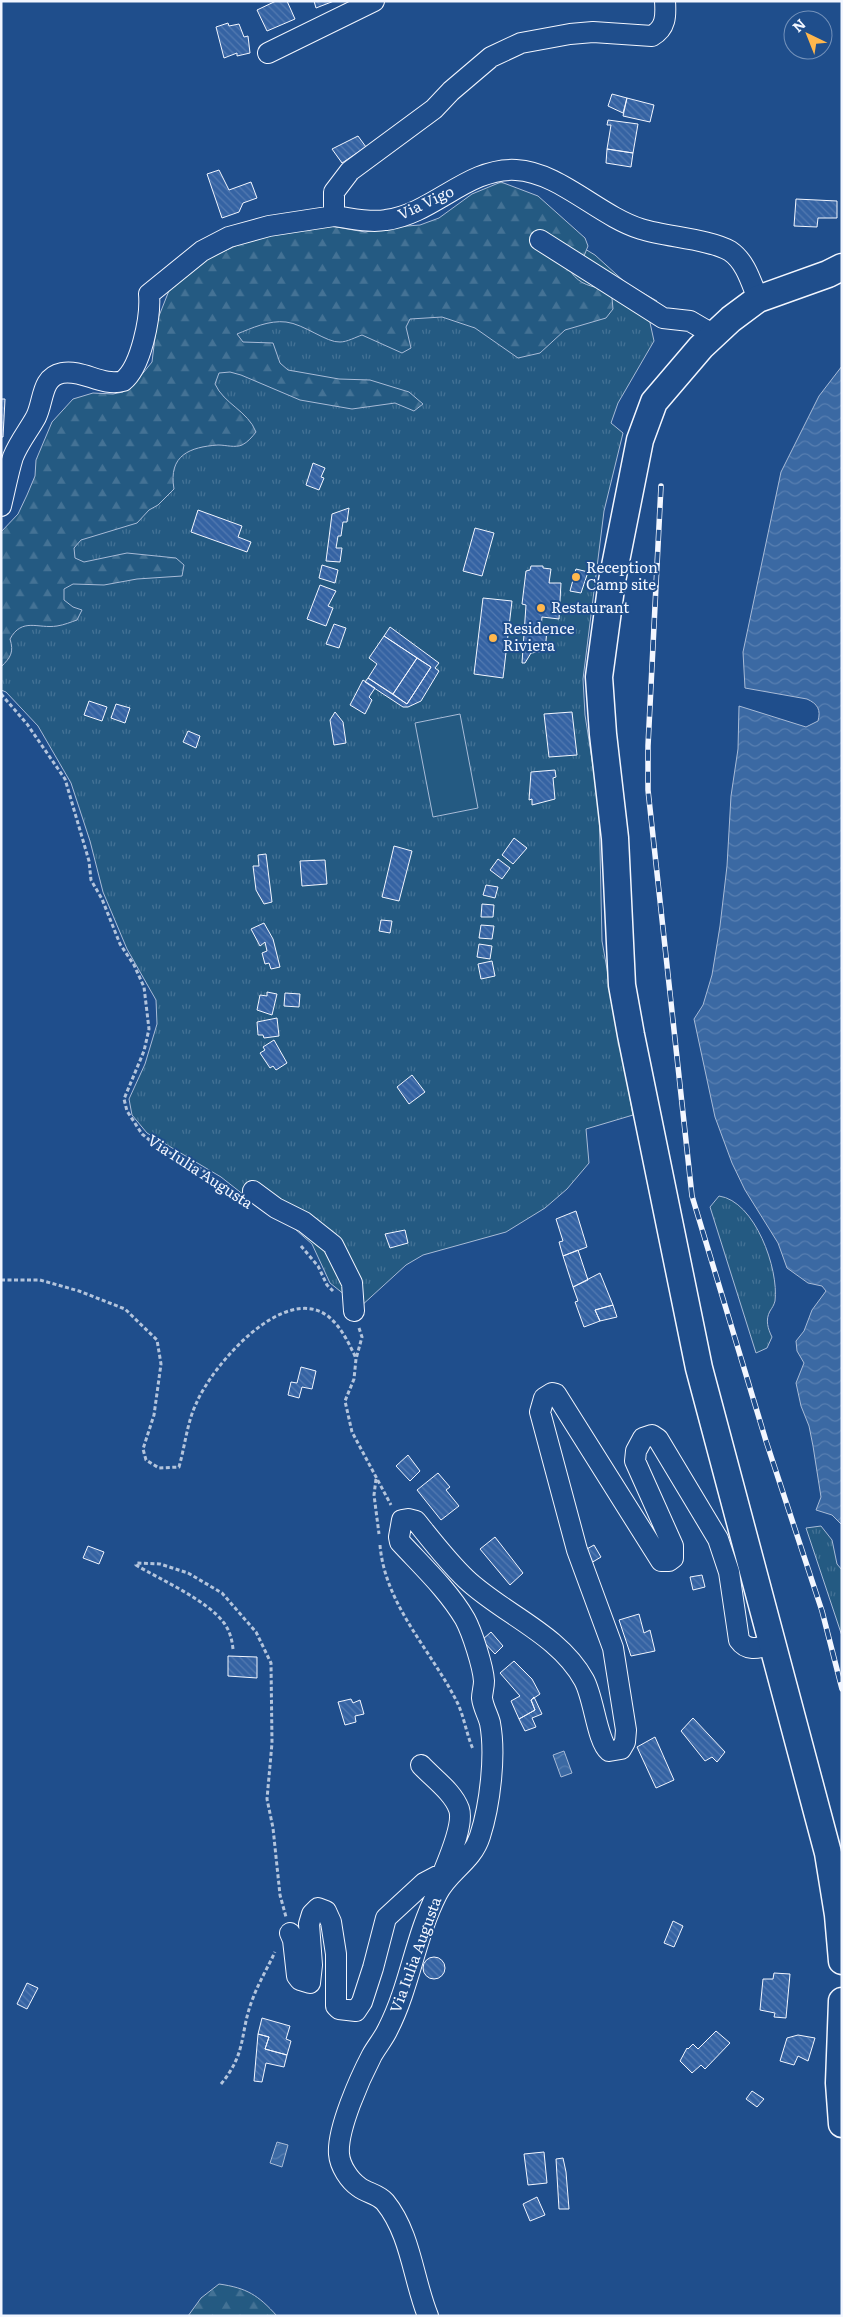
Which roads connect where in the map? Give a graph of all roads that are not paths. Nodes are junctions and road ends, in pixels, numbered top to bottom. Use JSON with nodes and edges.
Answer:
{"nodes":[{"id":1,"x":374,"y":1,"type":"edge"},
{"id":2,"x":665,"y":1,"type":"edge"},
{"id":3,"x":268,"y":53,"type":"dead end"},
{"id":4,"x":330,"y":216,"type":"junction"},
{"id":5,"x":540,"y":240,"type":"dead end"},
{"id":6,"x":842,"y":267,"type":"edge"},
{"id":7,"x":755,"y":301,"type":"junction"},
{"id":8,"x":722,"y":327,"type":"junction"},
{"id":9,"x":1,"y":506,"type":"edge"},
{"id":10,"x":245,"y":1194,"type":"road end"},
{"id":11,"x":354,"y":1311,"type":"road end"},
{"id":12,"x":774,"y":1644,"type":"junction"},
{"id":13,"x":421,"y":1765,"type":"dead end"},
{"id":14,"x":447,"y":1872,"type":"junction"},
{"id":15,"x":290,"y":1934,"type":"road end"},
{"id":16,"x":842,"y":1961,"type":"edge"},
{"id":17,"x":842,"y":2001,"type":"edge"},
{"id":18,"x":842,"y":2124,"type":"edge"},
{"id":19,"x":428,"y":2316,"type":"edge"}],
"edges":[{"from":1,"to":3,"type":"street"},
{"from":2,"to":4,"type":"street"},
{"from":4,"to":7,"type":"street","name":"Via Vigo"},
{"from":4,"to":9,"type":"street","name":"Via Vigo"},
{"from":5,"to":8,"type":"street"},
{"from":6,"to":7,"type":"main road"},
{"from":7,"to":8,"type":"main road"},
{"from":8,"to":12,"type":"main road"},
{"from":10,"to":11,"type":"street"},
{"from":12,"to":14,"type":"street","name":"Via Iulia Augusta"},
{"from":12,"to":16,"type":"main road"},
{"from":13,"to":14,"type":"street"},
{"from":14,"to":15,"type":"street"},
{"from":14,"to":19,"type":"street","name":"Via Iulia Augusta"},
{"from":17,"to":18,"type":"main road"}]}
